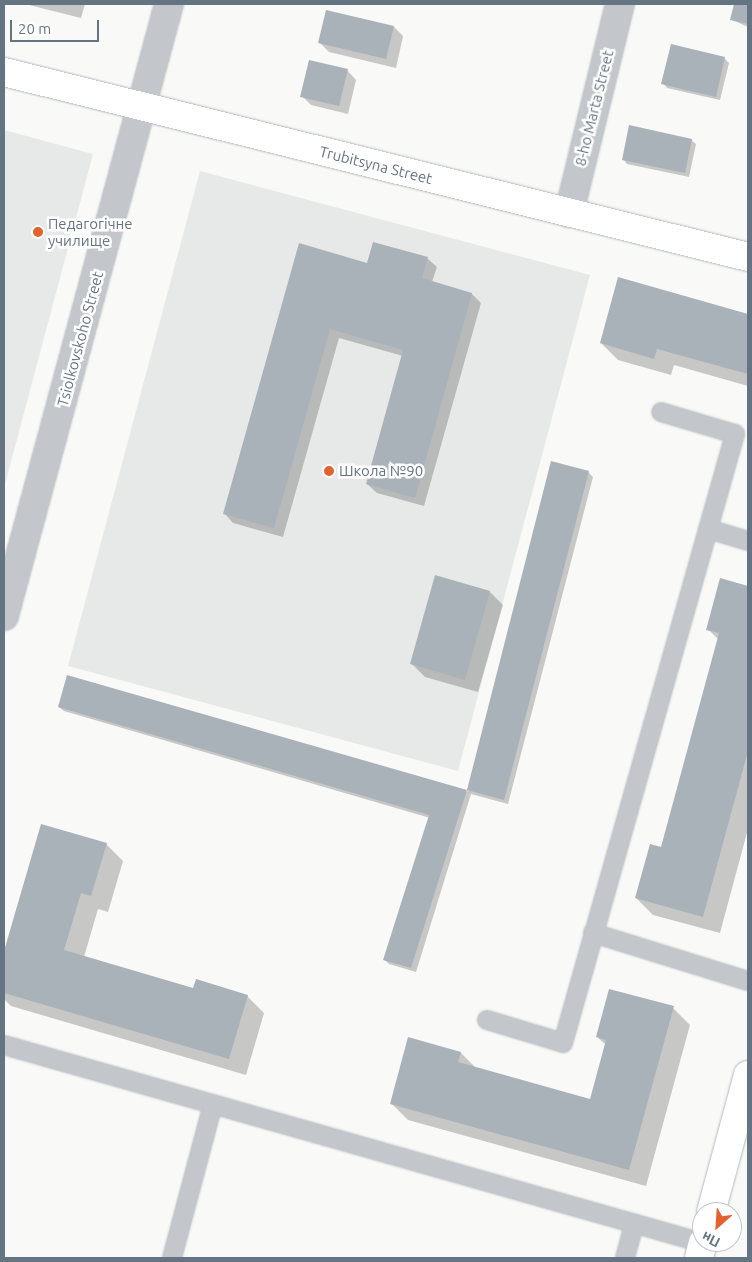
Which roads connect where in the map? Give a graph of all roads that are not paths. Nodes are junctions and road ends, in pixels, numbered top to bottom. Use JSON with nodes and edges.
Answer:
{"nodes":[{"id":1,"x":169,"y":4,"type":"edge"},
{"id":2,"x":620,"y":4,"type":"edge"},
{"id":3,"x":4,"y":72,"type":"edge"},
{"id":4,"x":144,"y":107,"type":"junction"},
{"id":5,"x":569,"y":213,"type":"junction"},
{"id":6,"x":748,"y":257,"type":"edge"},
{"id":7,"x":661,"y":412,"type":"dead end"},
{"id":8,"x":708,"y":529,"type":"junction"},
{"id":9,"x":748,"y":541,"type":"edge"},
{"id":10,"x":4,"y":616,"type":"edge"},
{"id":11,"x":593,"y":933,"type":"junction"},
{"id":12,"x":748,"y":981,"type":"edge"},
{"id":13,"x":487,"y":1020,"type":"dead end"},
{"id":14,"x":4,"y":1045,"type":"edge"},
{"id":15,"x":748,"y":1075,"type":"edge"},
{"id":16,"x":213,"y":1104,"type":"junction"},
{"id":17,"x":714,"y":1202,"type":"edge"},
{"id":18,"x":634,"y":1224,"type":"junction"},
{"id":19,"x":692,"y":1245,"type":"edge"},
{"id":20,"x":172,"y":1258,"type":"edge"},
{"id":21,"x":625,"y":1258,"type":"edge"}],
"edges":[{"from":1,"to":4,"type":"street","name":"Tsiolkovskoho Street"},
{"from":2,"to":5,"type":"street","name":"8-ho Marta Street"},
{"from":3,"to":4,"type":"street","name":"Trubitsyna Street"},
{"from":4,"to":5,"type":"street","name":"Trubitsyna Street"},
{"from":4,"to":10,"type":"street","name":"Tsiolkovskoho Street"},
{"from":5,"to":6,"type":"street","name":"Trubitsyna Street"},
{"from":7,"to":8,"type":"lane"},
{"from":8,"to":9,"type":"lane"},
{"from":8,"to":11,"type":"lane"},
{"from":11,"to":12,"type":"lane"},
{"from":11,"to":13,"type":"lane"},
{"from":14,"to":16,"type":"lane"},
{"from":15,"to":17,"type":"street"},
{"from":16,"to":18,"type":"lane"},
{"from":16,"to":20,"type":"lane"},
{"from":18,"to":19,"type":"lane"},
{"from":18,"to":21,"type":"lane"}]}
